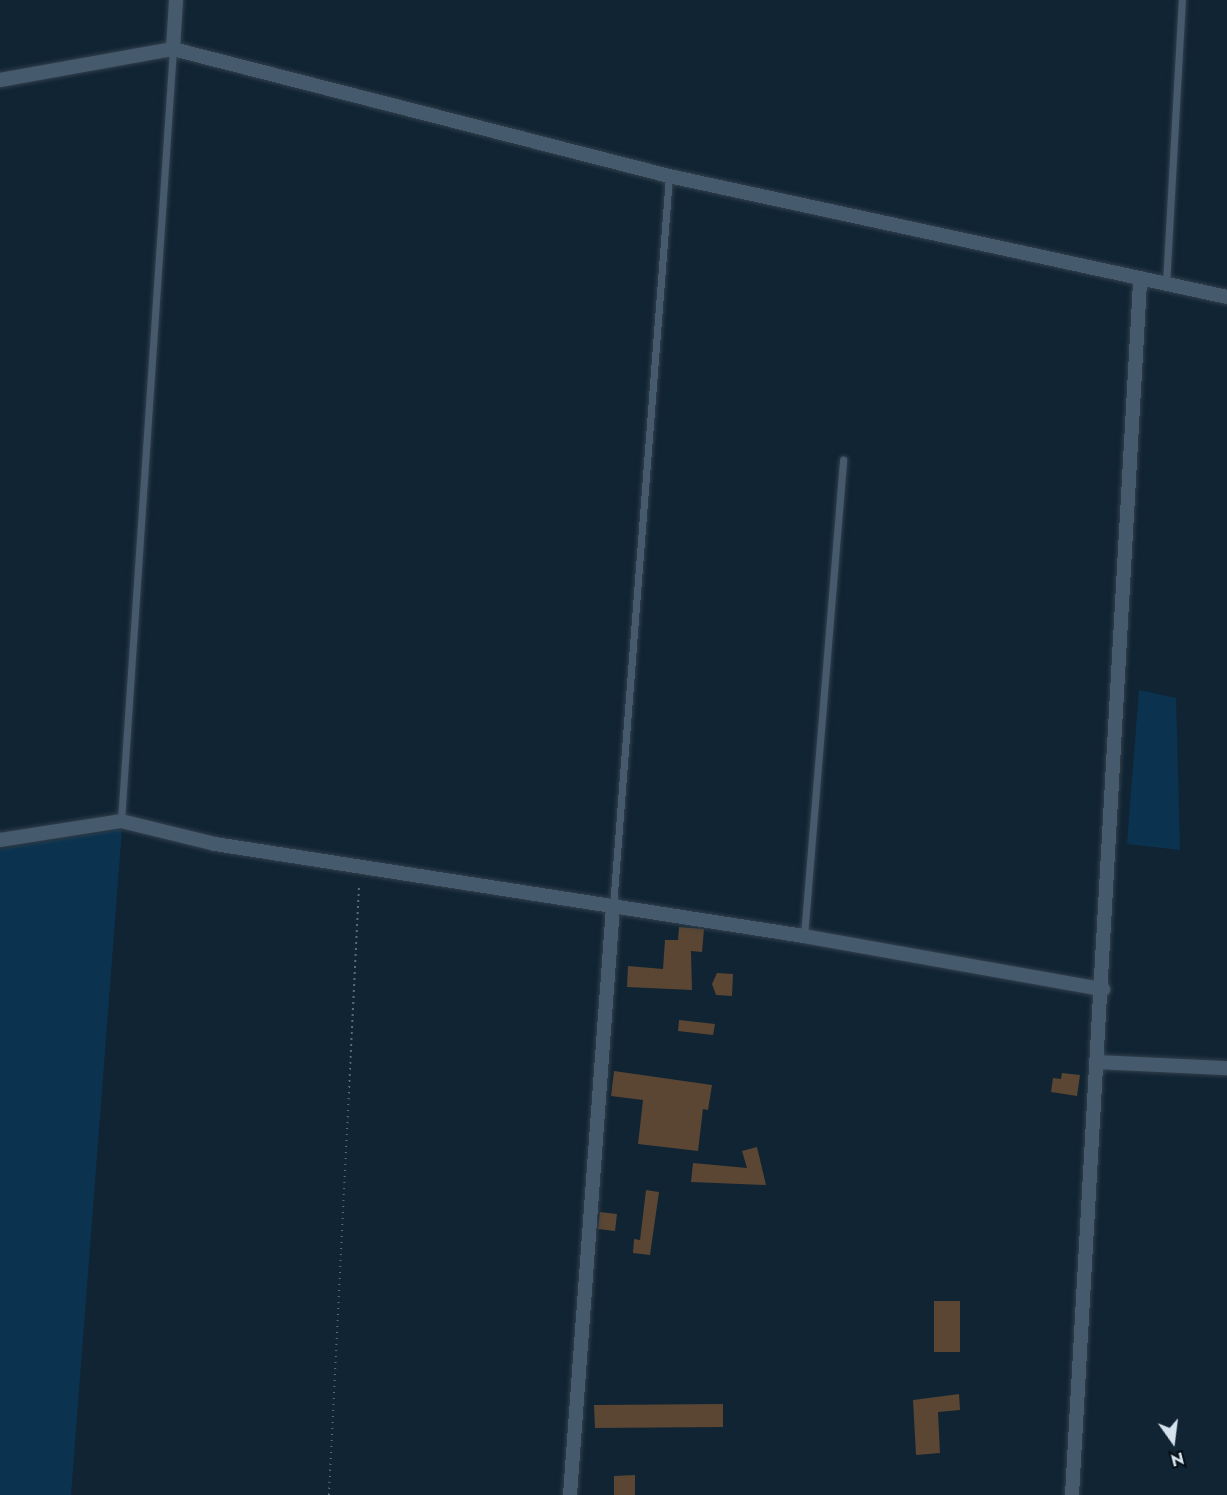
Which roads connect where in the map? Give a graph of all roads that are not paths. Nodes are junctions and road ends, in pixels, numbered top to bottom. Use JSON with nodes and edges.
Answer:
{"nodes":[{"id":1,"x":176,"y":0,"type":"edge"},
{"id":2,"x":1182,"y":0,"type":"edge"},
{"id":3,"x":173,"y":49,"type":"junction"},
{"id":4,"x":0,"y":80,"type":"edge"},
{"id":5,"x":669,"y":177,"type":"junction"},
{"id":6,"x":1140,"y":281,"type":"junction"},
{"id":7,"x":1166,"y":284,"type":"junction"},
{"id":8,"x":1227,"y":297,"type":"edge"},
{"id":9,"x":843,"y":460,"type":"dead end"},
{"id":10,"x":121,"y":821,"type":"junction"},
{"id":11,"x":0,"y":840,"type":"edge"},
{"id":12,"x":613,"y":906,"type":"junction"},
{"id":13,"x":804,"y":936,"type":"junction"},
{"id":14,"x":1103,"y":989,"type":"junction"},
{"id":15,"x":1098,"y":1062,"type":"junction"},
{"id":16,"x":1227,"y":1068,"type":"edge"},
{"id":17,"x":570,"y":1495,"type":"edge"},
{"id":18,"x":1072,"y":1495,"type":"edge"}],
"edges":[{"from":1,"to":3,"type":"street"},
{"from":2,"to":7,"type":"lane"},
{"from":3,"to":4,"type":"street"},
{"from":3,"to":5,"type":"street"},
{"from":3,"to":10,"type":"lane"},
{"from":5,"to":6,"type":"street"},
{"from":5,"to":12,"type":"lane"},
{"from":6,"to":7,"type":"street"},
{"from":6,"to":14,"type":"street"},
{"from":7,"to":8,"type":"street"},
{"from":9,"to":13,"type":"lane"},
{"from":10,"to":11,"type":"street"},
{"from":10,"to":12,"type":"street"},
{"from":12,"to":13,"type":"street"},
{"from":12,"to":17,"type":"street"},
{"from":13,"to":14,"type":"street"},
{"from":14,"to":15,"type":"street"},
{"from":15,"to":16,"type":"street"},
{"from":15,"to":18,"type":"street"}]}
